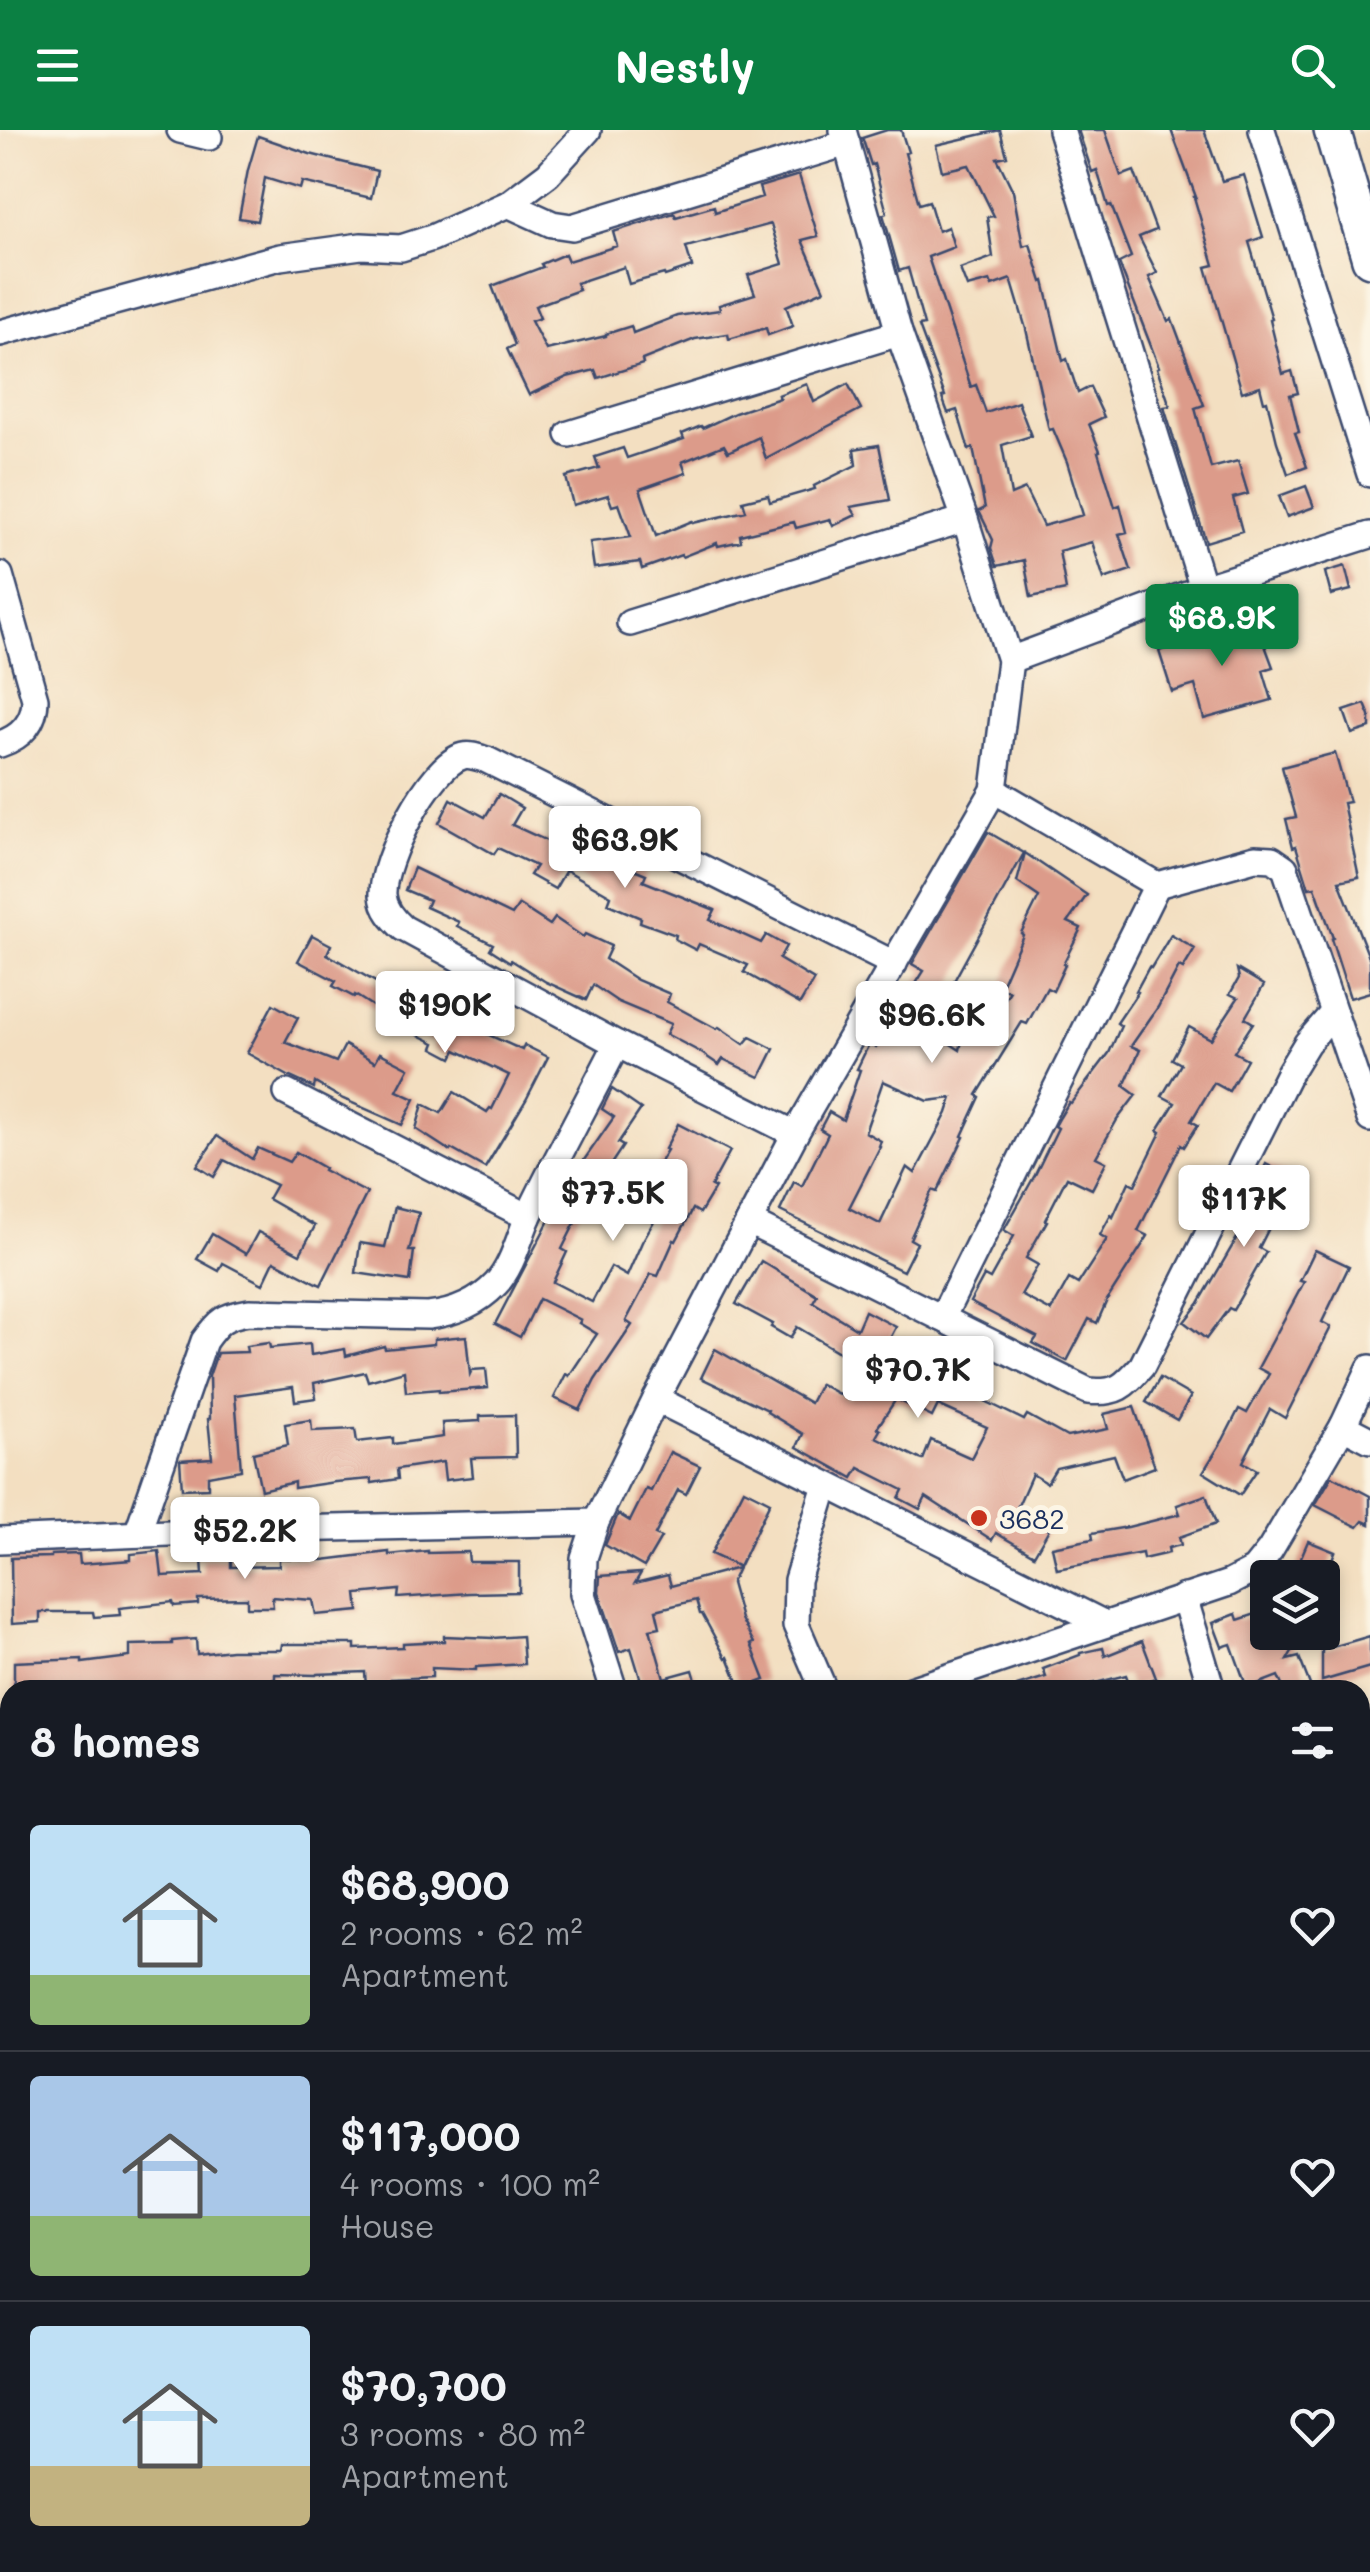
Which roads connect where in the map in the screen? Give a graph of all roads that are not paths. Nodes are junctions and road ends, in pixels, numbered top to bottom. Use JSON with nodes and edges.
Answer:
{"nodes":[{"id":1,"x":180,"y":130,"type":"edge"},
{"id":2,"x":588,"y":130,"type":"edge"},
{"id":3,"x":1061,"y":130,"type":"edge"},
{"id":4,"x":1262,"y":130,"type":"edge"},
{"id":5,"x":1332,"y":130,"type":"edge"},
{"id":6,"x":845,"y":136,"type":"edge"},
{"id":7,"x":209,"y":137,"type":"dead end"},
{"id":8,"x":508,"y":204,"type":"junction"},
{"id":9,"x":1369,"y":255,"type":"edge"},
{"id":10,"x":0,"y":333,"type":"edge"},
{"id":11,"x":899,"y":333,"type":"junction"},
{"id":12,"x":569,"y":434,"type":"dead end"},
{"id":13,"x":1370,"y":474,"type":"edge"},
{"id":14,"x":965,"y":519,"type":"junction"},
{"id":15,"x":1370,"y":535,"type":"edge"},
{"id":16,"x":0,"y":575,"type":"edge"},
{"id":17,"x":1202,"y":588,"type":"junction"},
{"id":18,"x":630,"y":623,"type":"dead end"},
{"id":19,"x":1010,"y":660,"type":"junction"},
{"id":20,"x":0,"y":744,"type":"edge"},
{"id":21,"x":994,"y":790,"type":"junction"},
{"id":22,"x":1157,"y":885,"type":"junction"},
{"id":23,"x":894,"y":964,"type":"junction"},
{"id":24,"x":1333,"y":1013,"type":"junction"},
{"id":25,"x":617,"y":1044,"type":"junction"},
{"id":26,"x":288,"y":1093,"type":"dead end"},
{"id":27,"x":1370,"y":1119,"type":"edge"},
{"id":28,"x":795,"y":1134,"type":"junction"},
{"id":29,"x":528,"y":1218,"type":"junction"},
{"id":30,"x":749,"y":1222,"type":"junction"},
{"id":31,"x":942,"y":1318,"type":"junction"},
{"id":32,"x":1370,"y":1368,"type":"edge"},
{"id":33,"x":656,"y":1399,"type":"junction"},
{"id":34,"x":1343,"y":1426,"type":"junction"},
{"id":35,"x":1370,"y":1440,"type":"edge"},
{"id":36,"x":826,"y":1485,"type":"junction"},
{"id":37,"x":596,"y":1522,"type":"junction"},
{"id":38,"x":137,"y":1534,"type":"junction"},
{"id":39,"x":0,"y":1540,"type":"edge"},
{"id":40,"x":1184,"y":1597,"type":"junction"},
{"id":41,"x":1105,"y":1624,"type":"junction"},
{"id":42,"x":611,"y":1680,"type":"edge"},
{"id":43,"x":820,"y":1680,"type":"edge"},
{"id":44,"x":940,"y":1680,"type":"edge"},
{"id":45,"x":1209,"y":1680,"type":"edge"}],
"edges":[{"from":1,"to":7,"type":"street"},
{"from":2,"to":8,"type":"street"},
{"from":3,"to":17,"type":"street"},
{"from":4,"to":13,"type":"street"},
{"from":5,"to":9,"type":"street"},
{"from":6,"to":8,"type":"street"},
{"from":6,"to":11,"type":"street"},
{"from":8,"to":10,"type":"street"},
{"from":11,"to":12,"type":"street"},
{"from":11,"to":14,"type":"street"},
{"from":14,"to":18,"type":"street"},
{"from":14,"to":19,"type":"street"},
{"from":15,"to":17,"type":"street"},
{"from":16,"to":20,"type":"street"},
{"from":17,"to":19,"type":"street"},
{"from":19,"to":21,"type":"street"},
{"from":21,"to":22,"type":"street"},
{"from":21,"to":23,"type":"street"},
{"from":22,"to":24,"type":"street"},
{"from":22,"to":31,"type":"street"},
{"from":23,"to":25,"type":"street"},
{"from":23,"to":28,"type":"street"},
{"from":24,"to":27,"type":"street"},
{"from":24,"to":31,"type":"street"},
{"from":25,"to":28,"type":"street"},
{"from":25,"to":29,"type":"street"},
{"from":26,"to":29,"type":"street"},
{"from":28,"to":30,"type":"street"},
{"from":29,"to":38,"type":"street"},
{"from":30,"to":31,"type":"street"},
{"from":30,"to":33,"type":"street"},
{"from":32,"to":34,"type":"street"},
{"from":33,"to":36,"type":"street"},
{"from":33,"to":37,"type":"street"},
{"from":34,"to":35,"type":"street"},
{"from":34,"to":40,"type":"street"},
{"from":36,"to":41,"type":"street"},
{"from":36,"to":43,"type":"street"},
{"from":37,"to":38,"type":"street"},
{"from":37,"to":42,"type":"street"},
{"from":38,"to":39,"type":"street"},
{"from":40,"to":41,"type":"street"},
{"from":40,"to":45,"type":"street"},
{"from":41,"to":44,"type":"street"}]}
